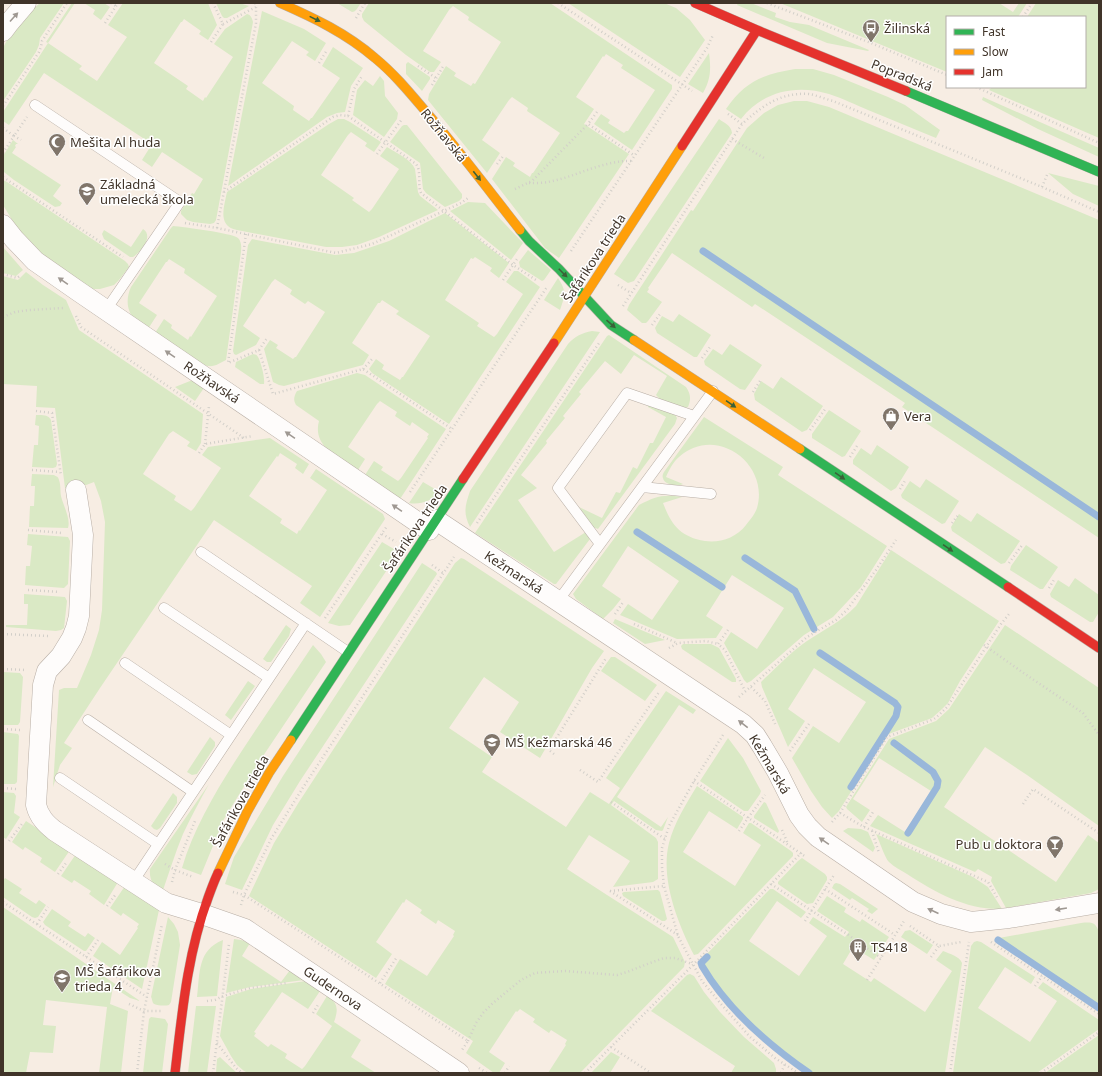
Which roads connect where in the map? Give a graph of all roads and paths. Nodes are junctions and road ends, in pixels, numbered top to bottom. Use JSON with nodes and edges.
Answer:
{"nodes":[{"id":1,"x":26,"y":3,"type":"edge"},
{"id":2,"x":68,"y":3,"type":"edge"},
{"id":3,"x":111,"y":3,"type":"edge"},
{"id":4,"x":213,"y":3,"type":"edge"},
{"id":5,"x":280,"y":3,"type":"edge"},
{"id":6,"x":558,"y":3,"type":"edge"},
{"id":7,"x":695,"y":3,"type":"edge"},
{"id":8,"x":767,"y":3,"type":"edge"},
{"id":9,"x":1032,"y":3,"type":"edge"},
{"id":10,"x":117,"y":5,"type":"edge"},
{"id":11,"x":256,"y":5,"type":"edge"},
{"id":12,"x":1024,"y":16,"type":"edge"},
{"id":13,"x":105,"y":22,"type":"dead end"},
{"id":14,"x":223,"y":24,"type":"junction"},
{"id":15,"x":757,"y":30,"type":"junction"},
{"id":16,"x":3,"y":31,"type":"edge"},
{"id":17,"x":211,"y":42,"type":"dead end"},
{"id":18,"x":374,"y":58,"type":"junction"},
{"id":19,"x":418,"y":66,"type":"dead end"},
{"id":20,"x":946,"y":75,"type":"edge"},
{"id":21,"x":436,"y":78,"type":"dead end"},
{"id":22,"x":977,"y":88,"type":"edge"},
{"id":23,"x":979,"y":88,"type":"edge"},
{"id":24,"x":975,"y":92,"type":"dead end"},
{"id":25,"x":415,"y":100,"type":"junction"},
{"id":26,"x":710,"y":103,"type":"junction"},
{"id":27,"x":35,"y":105,"type":"joint"},
{"id":28,"x":3,"y":106,"type":"edge"},
{"id":29,"x":597,"y":112,"type":"dead end"},
{"id":30,"x":348,"y":116,"type":"junction"},
{"id":31,"x":588,"y":124,"type":"junction"},
{"id":32,"x":742,"y":124,"type":"junction"},
{"id":33,"x":3,"y":128,"type":"edge"},
{"id":34,"x":14,"y":136,"type":"junction"},
{"id":35,"x":732,"y":139,"type":"junction"},
{"id":36,"x":21,"y":140,"type":"dead end"},
{"id":37,"x":386,"y":142,"type":"junction"},
{"id":38,"x":1099,"y":142,"type":"edge"},
{"id":39,"x":3,"y":153,"type":"edge"},
{"id":40,"x":377,"y":154,"type":"dead end"},
{"id":41,"x":504,"y":155,"type":"dead end"},
{"id":42,"x":635,"y":156,"type":"dead end"},
{"id":43,"x":764,"y":158,"type":"dead end"},
{"id":44,"x":632,"y":160,"type":"dead end"},
{"id":45,"x":1099,"y":172,"type":"edge"},
{"id":46,"x":1048,"y":173,"type":"dead end"},
{"id":47,"x":3,"y":176,"type":"edge"},
{"id":48,"x":527,"y":183,"type":"junction"},
{"id":49,"x":484,"y":184,"type":"junction"},
{"id":50,"x":1042,"y":187,"type":"junction"},
{"id":51,"x":224,"y":192,"type":"junction"},
{"id":52,"x":495,"y":199,"type":"junction"},
{"id":53,"x":445,"y":211,"type":"junction"},
{"id":54,"x":1099,"y":212,"type":"edge"},
{"id":55,"x":3,"y":225,"type":"edge"},
{"id":56,"x":201,"y":227,"type":"dead end"},
{"id":57,"x":217,"y":228,"type":"junction"},
{"id":58,"x":246,"y":234,"type":"junction"},
{"id":59,"x":136,"y":266,"type":"junction"},
{"id":60,"x":547,"y":287,"type":"dead end"},
{"id":61,"x":585,"y":296,"type":"junction"},
{"id":62,"x":65,"y":308,"type":"dead end"},
{"id":63,"x":106,"y":310,"type":"junction"},
{"id":64,"x":660,"y":314,"type":"dead end"},
{"id":65,"x":3,"y":317,"type":"edge"},
{"id":66,"x":611,"y":325,"type":"junction"},
{"id":67,"x":648,"y":331,"type":"dead end"},
{"id":68,"x":267,"y":338,"type":"dead end"},
{"id":69,"x":710,"y":347,"type":"dead end"},
{"id":70,"x":259,"y":350,"type":"junction"},
{"id":71,"x":373,"y":358,"type":"dead end"},
{"id":72,"x":698,"y":364,"type":"dead end"},
{"id":73,"x":363,"y":369,"type":"junction"},
{"id":74,"x":760,"y":381,"type":"dead end"},
{"id":75,"x":212,"y":382,"type":"junction"},
{"id":76,"x":713,"y":391,"type":"junction"},
{"id":77,"x":753,"y":392,"type":"dead end"},
{"id":78,"x":826,"y":408,"type":"dead end"},
{"id":79,"x":36,"y":411,"type":"dead end"},
{"id":80,"x":694,"y":416,"type":"junction"},
{"id":81,"x":452,"y":429,"type":"dead end"},
{"id":82,"x":284,"y":431,"type":"junction"},
{"id":83,"x":806,"y":436,"type":"dead end"},
{"id":84,"x":205,"y":444,"type":"junction"},
{"id":85,"x":857,"y":446,"type":"dead end"},
{"id":86,"x":199,"y":453,"type":"dead end"},
{"id":87,"x":846,"y":462,"type":"dead end"},
{"id":88,"x":32,"y":470,"type":"dead end"},
{"id":89,"x":60,"y":472,"type":"junction"},
{"id":90,"x":69,"y":485,"type":"joint"},
{"id":91,"x":642,"y":487,"type":"junction"},
{"id":92,"x":711,"y":494,"type":"dead end"},
{"id":93,"x":432,"y":525,"type":"junction"},
{"id":94,"x":28,"y":530,"type":"dead end"},
{"id":95,"x":83,"y":534,"type":"junction"},
{"id":96,"x":465,"y":540,"type":"junction"},
{"id":97,"x":600,"y":544,"type":"junction"},
{"id":98,"x":1023,"y":544,"type":"dead end"},
{"id":99,"x":201,"y":552,"type":"dead end"},
{"id":100,"x":887,"y":553,"type":"dead end"},
{"id":101,"x":1005,"y":569,"type":"dead end"},
{"id":102,"x":28,"y":590,"type":"dead end"},
{"id":103,"x":80,"y":594,"type":"junction"},
{"id":104,"x":558,"y":601,"type":"junction"},
{"id":105,"x":164,"y":608,"type":"dead end"},
{"id":106,"x":628,"y":622,"type":"dead end"},
{"id":107,"x":306,"y":623,"type":"junction"},
{"id":108,"x":1001,"y":624,"type":"dead end"},
{"id":109,"x":728,"y":630,"type":"dead end"},
{"id":110,"x":3,"y":634,"type":"edge"},
{"id":111,"x":72,"y":638,"type":"junction"},
{"id":112,"x":678,"y":643,"type":"junction"},
{"id":113,"x":718,"y":644,"type":"junction"},
{"id":114,"x":985,"y":646,"type":"junction"},
{"id":115,"x":1099,"y":648,"type":"edge"},
{"id":116,"x":348,"y":652,"type":"junction"},
{"id":117,"x":607,"y":657,"type":"dead end"},
{"id":118,"x":648,"y":660,"type":"junction"},
{"id":119,"x":125,"y":663,"type":"dead end"},
{"id":120,"x":269,"y":678,"type":"junction"},
{"id":121,"x":751,"y":686,"type":"junction"},
{"id":122,"x":745,"y":691,"type":"junction"},
{"id":123,"x":659,"y":692,"type":"dead end"},
{"id":124,"x":723,"y":710,"type":"junction"},
{"id":125,"x":88,"y":720,"type":"dead end"},
{"id":126,"x":777,"y":727,"type":"dead end"},
{"id":127,"x":231,"y":735,"type":"junction"},
{"id":128,"x":1099,"y":735,"type":"edge"},
{"id":129,"x":786,"y":747,"type":"dead end"},
{"id":130,"x":554,"y":754,"type":"dead end"},
{"id":131,"x":789,"y":754,"type":"dead end"},
{"id":132,"x":580,"y":770,"type":"dead end"},
{"id":133,"x":60,"y":778,"type":"dead end"},
{"id":134,"x":193,"y":792,"type":"junction"},
{"id":135,"x":767,"y":793,"type":"dead end"},
{"id":136,"x":610,"y":802,"type":"dead end"},
{"id":137,"x":1024,"y":804,"type":"dead end"},
{"id":138,"x":874,"y":812,"type":"dead end"},
{"id":139,"x":840,"y":813,"type":"junction"},
{"id":140,"x":864,"y":827,"type":"junction"},
{"id":141,"x":740,"y":831,"type":"dead end"},
{"id":142,"x":1099,"y":834,"type":"edge"},
{"id":143,"x":818,"y":837,"type":"junction"},
{"id":144,"x":665,"y":839,"type":"junction"},
{"id":145,"x":158,"y":844,"type":"junction"},
{"id":146,"x":175,"y":870,"type":"dead end"},
{"id":147,"x":834,"y":875,"type":"dead end"},
{"id":148,"x":133,"y":882,"type":"junction"},
{"id":149,"x":771,"y":884,"type":"junction"},
{"id":150,"x":212,"y":885,"type":"junction"},
{"id":151,"x":664,"y":886,"type":"junction"},
{"id":152,"x":825,"y":889,"type":"junction"},
{"id":153,"x":244,"y":895,"type":"junction"},
{"id":154,"x":3,"y":902,"type":"edge"},
{"id":155,"x":1099,"y":903,"type":"edge"},
{"id":156,"x":48,"y":907,"type":"dead end"},
{"id":157,"x":811,"y":912,"type":"junction"},
{"id":158,"x":202,"y":914,"type":"junction"},
{"id":159,"x":1009,"y":918,"type":"junction"},
{"id":160,"x":805,"y":921,"type":"dead end"},
{"id":161,"x":904,"y":922,"type":"dead end"},
{"id":162,"x":37,"y":924,"type":"junction"},
{"id":163,"x":234,"y":925,"type":"junction"},
{"id":164,"x":896,"y":935,"type":"junction"},
{"id":165,"x":678,"y":936,"type":"junction"},
{"id":166,"x":986,"y":938,"type":"dead end"},
{"id":167,"x":98,"y":940,"type":"dead end"},
{"id":168,"x":969,"y":941,"type":"dead end"},
{"id":169,"x":939,"y":946,"type":"dead end"},
{"id":170,"x":86,"y":957,"type":"junction"},
{"id":171,"x":397,"y":957,"type":"dead end"},
{"id":172,"x":931,"y":957,"type":"dead end"},
{"id":173,"x":880,"y":958,"type":"junction"},
{"id":174,"x":693,"y":964,"type":"junction"},
{"id":175,"x":1042,"y":976,"type":"junction"},
{"id":176,"x":318,"y":978,"type":"junction"},
{"id":177,"x":867,"y":980,"type":"dead end"},
{"id":178,"x":380,"y":983,"type":"junction"},
{"id":179,"x":1035,"y":986,"type":"dead end"},
{"id":180,"x":223,"y":996,"type":"junction"},
{"id":181,"x":147,"y":997,"type":"dead end"},
{"id":182,"x":129,"y":1004,"type":"dead end"},
{"id":183,"x":144,"y":1011,"type":"dead end"},
{"id":184,"x":1099,"y":1014,"type":"edge"},
{"id":185,"x":1099,"y":1032,"type":"edge"},
{"id":186,"x":468,"y":1041,"type":"junction"},
{"id":187,"x":217,"y":1043,"type":"junction"},
{"id":188,"x":611,"y":1047,"type":"junction"},
{"id":189,"x":785,"y":1064,"type":"junction"},
{"id":190,"x":465,"y":1065,"type":"edge"},
{"id":191,"x":509,"y":1066,"type":"dead end"},
{"id":192,"x":175,"y":1073,"type":"edge"},
{"id":193,"x":213,"y":1073,"type":"edge"},
{"id":194,"x":242,"y":1073,"type":"edge"},
{"id":195,"x":487,"y":1073,"type":"edge"},
{"id":196,"x":505,"y":1073,"type":"edge"},
{"id":197,"x":585,"y":1073,"type":"edge"},
{"id":198,"x":651,"y":1073,"type":"edge"},
{"id":199,"x":781,"y":1073,"type":"edge"},
{"id":200,"x":798,"y":1073,"type":"edge"},
{"id":201,"x":950,"y":1073,"type":"edge"},
{"id":202,"x":1041,"y":1073,"type":"edge"}],
"edges":[{"from":16,"to":1,"type":"street","one_way":true},
{"from":2,"to":28,"type":"path"},
{"from":3,"to":10,"type":"path"},
{"from":4,"to":14,"type":"path"},
{"from":5,"to":18,"type":"street","name":"Rožňavská","one_way":true},
{"from":6,"to":26,"type":"path"},
{"from":7,"to":15,"type":"street","name":"Popradská"},
{"from":8,"to":20,"type":"path"},
{"from":9,"to":12,"type":"path"},
{"from":10,"to":13,"type":"path"},
{"from":11,"to":14,"type":"path"},
{"from":11,"to":51,"type":"path"},
{"from":14,"to":17,"type":"path"},
{"from":15,"to":26,"type":"street","name":"Šafárikova trieda"},
{"from":15,"to":45,"type":"street","name":"Popradská"},
{"from":18,"to":25,"type":"street","name":"Rožňavská"},
{"from":18,"to":30,"type":"path"},
{"from":19,"to":21,"type":"path"},
{"from":22,"to":24,"type":"path"},
{"from":23,"to":38,"type":"path"},
{"from":25,"to":37,"type":"path"},
{"from":25,"to":49,"type":"street","name":"Rožňavská","one_way":true},
{"from":26,"to":32,"type":"path"},
{"from":26,"to":61,"type":"street","name":"Šafárikova trieda"},
{"from":27,"to":34,"type":"path"},
{"from":27,"to":59,"type":"lane"},
{"from":29,"to":31,"type":"path"},
{"from":30,"to":37,"type":"path"},
{"from":30,"to":51,"type":"path"},
{"from":31,"to":42,"type":"path"},
{"from":31,"to":48,"type":"path"},
{"from":32,"to":35,"type":"path"},
{"from":32,"to":50,"type":"path"},
{"from":33,"to":34,"type":"path"},
{"from":34,"to":36,"type":"path"},
{"from":34,"to":39,"type":"path"},
{"from":35,"to":43,"type":"path"},
{"from":35,"to":66,"type":"path"},
{"from":37,"to":40,"type":"path"},
{"from":37,"to":53,"type":"path"},
{"from":41,"to":49,"type":"path"},
{"from":44,"to":48,"type":"path"},
{"from":46,"to":50,"type":"path"},
{"from":47,"to":59,"type":"path"},
{"from":48,"to":52,"type":"path"},
{"from":49,"to":52,"type":"street","name":"Rožňavská"},
{"from":49,"to":53,"type":"path"},
{"from":50,"to":54,"type":"path"},
{"from":51,"to":57,"type":"path"},
{"from":52,"to":61,"type":"street","name":"Rožňavská","one_way":true},
{"from":53,"to":58,"type":"path"},
{"from":53,"to":60,"type":"path"},
{"from":63,"to":55,"type":"street","name":"Rožňavská","one_way":true},
{"from":56,"to":57,"type":"path"},
{"from":57,"to":58,"type":"path"},
{"from":58,"to":70,"type":"path"},
{"from":59,"to":63,"type":"lane"},
{"from":61,"to":66,"type":"street"},
{"from":61,"to":93,"type":"street","name":"Šafárikova trieda"},
{"from":62,"to":65,"type":"path"},
{"from":75,"to":63,"type":"street","name":"Rožňavská","one_way":true},
{"from":64,"to":67,"type":"path"},
{"from":66,"to":76,"type":"street"},
{"from":66,"to":96,"type":"path"},
{"from":68,"to":70,"type":"path"},
{"from":69,"to":72,"type":"path"},
{"from":70,"to":73,"type":"path"},
{"from":71,"to":73,"type":"path"},
{"from":73,"to":81,"type":"path"},
{"from":74,"to":77,"type":"path"},
{"from":75,"to":82,"type":"street","name":"Rožňavská"},
{"from":75,"to":84,"type":"path"},
{"from":76,"to":80,"type":"lane"},
{"from":76,"to":115,"type":"street","one_way":true},
{"from":78,"to":83,"type":"path"},
{"from":79,"to":89,"type":"path"},
{"from":80,"to":91,"type":"lane"},
{"from":80,"to":97,"type":"lane"},
{"from":82,"to":84,"type":"path"},
{"from":93,"to":82,"type":"street","name":"Rožňavská","one_way":true},
{"from":84,"to":86,"type":"path"},
{"from":85,"to":87,"type":"path"},
{"from":88,"to":89,"type":"path"},
{"from":89,"to":90,"type":"path"},
{"from":90,"to":95,"type":"street","name":"Gudernova"},
{"from":91,"to":92,"type":"lane"},
{"from":91,"to":97,"type":"lane"},
{"from":93,"to":96,"type":"street","name":"Kežmarská"},
{"from":93,"to":116,"type":"street","name":"Šafárikova trieda"},
{"from":94,"to":95,"type":"path"},
{"from":95,"to":103,"type":"street","name":"Gudernova"},
{"from":96,"to":104,"type":"street","name":"Kežmarská"},
{"from":96,"to":153,"type":"path"},
{"from":97,"to":104,"type":"lane"},
{"from":98,"to":101,"type":"path"},
{"from":99,"to":107,"type":"lane"},
{"from":100,"to":121,"type":"path"},
{"from":102,"to":103,"type":"path"},
{"from":103,"to":111,"type":"street","name":"Gudernova"},
{"from":104,"to":118,"type":"street","name":"Kežmarská"},
{"from":105,"to":120,"type":"lane"},
{"from":106,"to":112,"type":"path"},
{"from":107,"to":116,"type":"lane"},
{"from":107,"to":120,"type":"lane"},
{"from":108,"to":114,"type":"path"},
{"from":109,"to":113,"type":"path"},
{"from":110,"to":111,"type":"path"},
{"from":111,"to":148,"type":"street","name":"Gudernova"},
{"from":112,"to":113,"type":"path"},
{"from":112,"to":118,"type":"path"},
{"from":113,"to":122,"type":"path"},
{"from":114,"to":128,"type":"path"},
{"from":114,"to":139,"type":"path"},
{"from":116,"to":150,"type":"street","name":"Šafárikova trieda"},
{"from":117,"to":130,"type":"path"},
{"from":118,"to":124,"type":"street","name":"Kežmarská"},
{"from":119,"to":127,"type":"lane"},
{"from":120,"to":127,"type":"lane"},
{"from":121,"to":122,"type":"path"},
{"from":121,"to":126,"type":"path"},
{"from":122,"to":124,"type":"path"},
{"from":123,"to":132,"type":"path"},
{"from":143,"to":124,"type":"street","name":"Kežmarská","one_way":true},
{"from":124,"to":144,"type":"path"},
{"from":125,"to":134,"type":"lane"},
{"from":127,"to":134,"type":"lane"},
{"from":129,"to":131,"type":"path"},
{"from":133,"to":145,"type":"lane"},
{"from":134,"to":145,"type":"lane"},
{"from":135,"to":141,"type":"path"},
{"from":136,"to":144,"type":"path"},
{"from":137,"to":142,"type":"path"},
{"from":138,"to":140,"type":"path"},
{"from":139,"to":140,"type":"path"},
{"from":139,"to":143,"type":"path"},
{"from":140,"to":159,"type":"path"},
{"from":143,"to":149,"type":"path"},
{"from":159,"to":143,"type":"street","name":"Kežmarská","one_way":true},
{"from":144,"to":151,"type":"path"},
{"from":145,"to":148,"type":"lane"},
{"from":146,"to":150,"type":"path"},
{"from":147,"to":152,"type":"path"},
{"from":148,"to":158,"type":"street","name":"Gudernova"},
{"from":149,"to":157,"type":"path"},
{"from":149,"to":174,"type":"path"},
{"from":150,"to":153,"type":"path"},
{"from":150,"to":158,"type":"street","name":"Šafárikova trieda"},
{"from":151,"to":165,"type":"path"},
{"from":151,"to":165,"type":"path"},
{"from":152,"to":157,"type":"path"},
{"from":152,"to":164,"type":"path"},
{"from":153,"to":163,"type":"path"},
{"from":153,"to":178,"type":"path"},
{"from":154,"to":162,"type":"path"},
{"from":155,"to":159,"type":"street","name":"Kežmarská","one_way":true},
{"from":156,"to":162,"type":"path"},
{"from":157,"to":160,"type":"path"},
{"from":157,"to":173,"type":"path"},
{"from":158,"to":163,"type":"street","name":"Gudernova"},
{"from":158,"to":192,"type":"street","name":"Šafárikova trieda"},
{"from":161,"to":164,"type":"path"},
{"from":162,"to":170,"type":"path"},
{"from":163,"to":176,"type":"street","name":"Gudernova"},
{"from":163,"to":180,"type":"path"},
{"from":164,"to":173,"type":"path"},
{"from":165,"to":174,"type":"path"},
{"from":166,"to":175,"type":"path"},
{"from":167,"to":170,"type":"path"},
{"from":168,"to":201,"type":"path"},
{"from":169,"to":172,"type":"path"},
{"from":170,"to":181,"type":"path"},
{"from":171,"to":178,"type":"path"},
{"from":173,"to":177,"type":"path"},
{"from":174,"to":186,"type":"path"},
{"from":174,"to":188,"type":"path"},
{"from":174,"to":189,"type":"path"},
{"from":175,"to":179,"type":"path"},
{"from":175,"to":184,"type":"path"},
{"from":176,"to":180,"type":"path"},
{"from":176,"to":190,"type":"street","name":"Gudernova"},
{"from":178,"to":186,"type":"path"},
{"from":180,"to":187,"type":"path"},
{"from":182,"to":183,"type":"path"},
{"from":185,"to":202,"type":"path"},
{"from":186,"to":190,"type":"path"},
{"from":187,"to":193,"type":"path"},
{"from":187,"to":194,"type":"path"},
{"from":188,"to":197,"type":"path"},
{"from":188,"to":198,"type":"path"},
{"from":189,"to":199,"type":"path"},
{"from":189,"to":200,"type":"path"},
{"from":190,"to":195,"type":"path"},
{"from":191,"to":196,"type":"path"}]}
